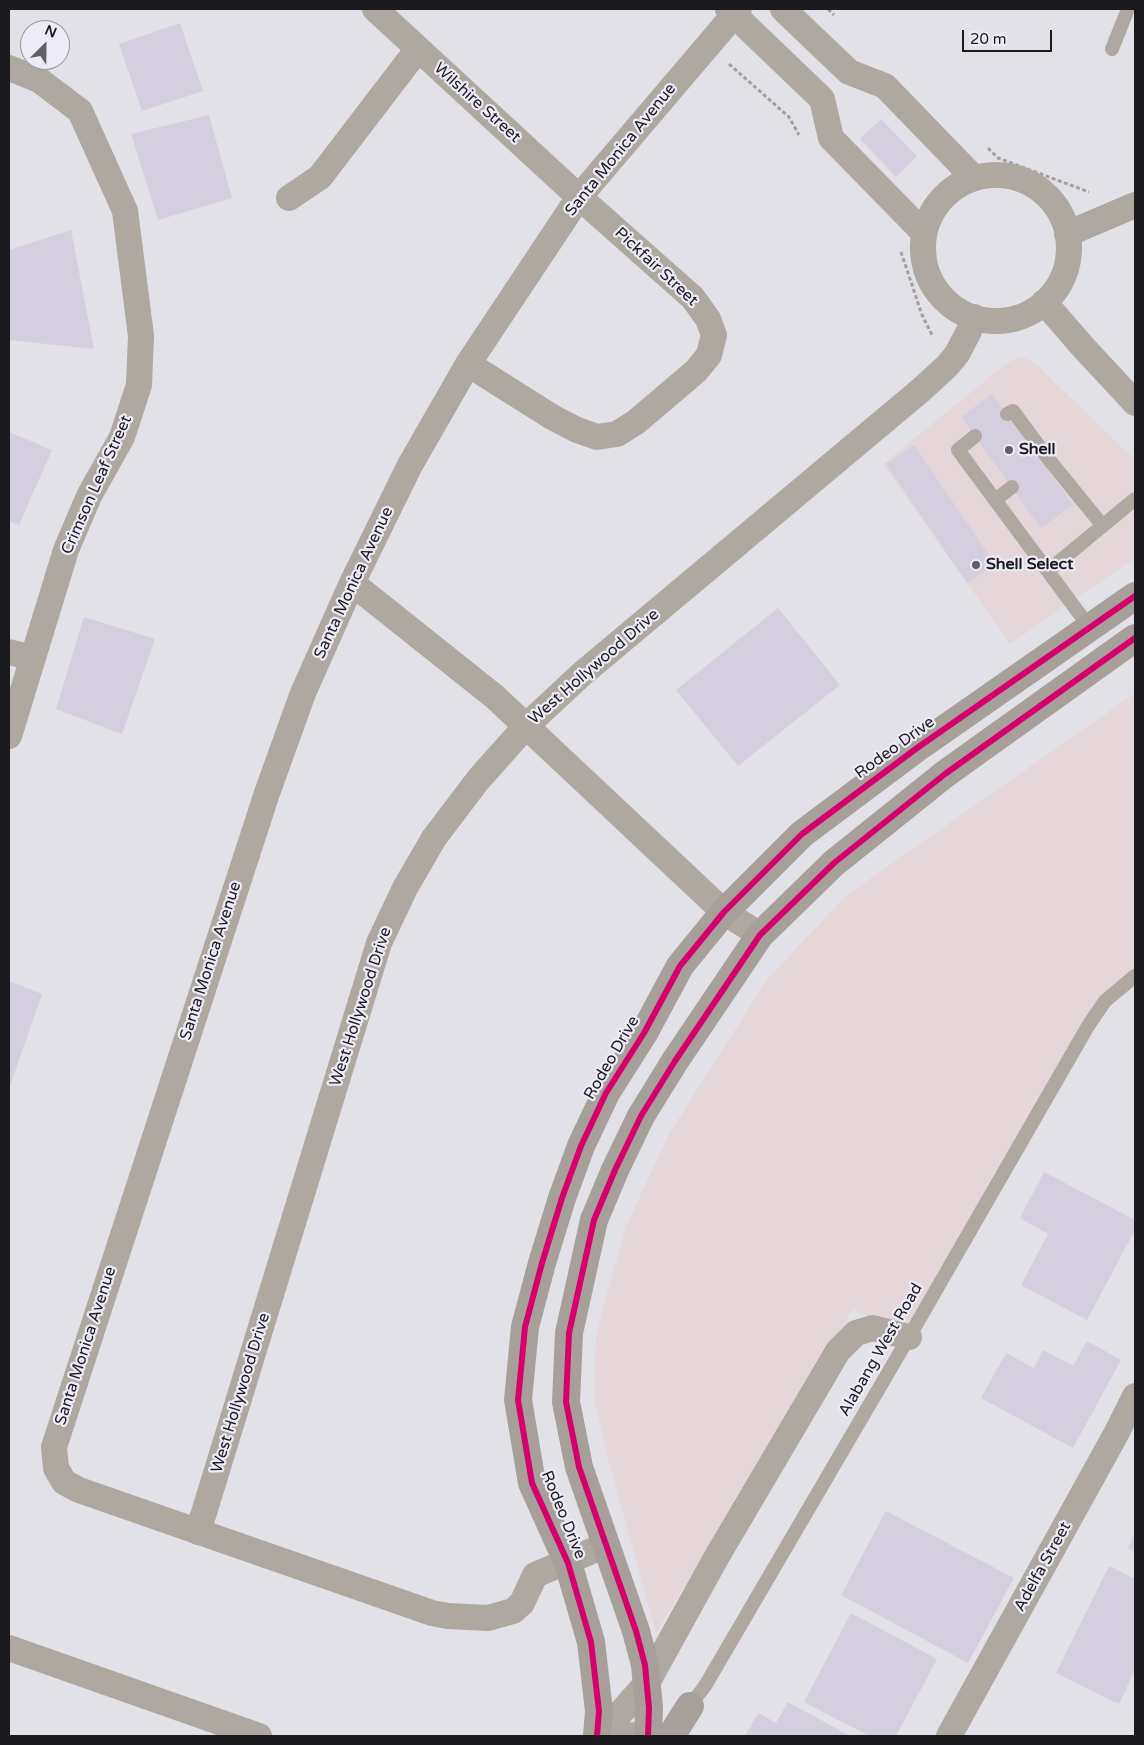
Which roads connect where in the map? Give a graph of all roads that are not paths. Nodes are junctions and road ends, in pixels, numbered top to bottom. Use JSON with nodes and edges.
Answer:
{"nodes":[{"id":1,"x":375,"y":9,"type":"edge"},
{"id":2,"x":783,"y":9,"type":"edge"},
{"id":3,"x":1128,"y":9,"type":"edge"},
{"id":4,"x":734,"y":11,"type":"edge"},
{"id":5,"x":418,"y":49,"type":"junction"},
{"id":6,"x":1112,"y":49,"type":"dead end"},
{"id":7,"x":9,"y":68,"type":"edge"},
{"id":8,"x":974,"y":178,"type":"junction"},
{"id":9,"x":580,"y":197,"type":"junction"},
{"id":10,"x":289,"y":198,"type":"dead end"},
{"id":11,"x":1125,"y":210,"type":"edge"},
{"id":12,"x":924,"y":233,"type":"junction"},
{"id":13,"x":1067,"y":234,"type":"junction"},
{"id":14,"x":1044,"y":302,"type":"junction"},
{"id":15,"x":974,"y":317,"type":"junction"},
{"id":16,"x":468,"y":364,"type":"junction"},
{"id":17,"x":1135,"y":403,"type":"edge"},
{"id":18,"x":1007,"y":414,"type":"dead end"},
{"id":19,"x":975,"y":436,"type":"dead end"},
{"id":20,"x":1012,"y":487,"type":"dead end"},
{"id":21,"x":1135,"y":499,"type":"edge"},
{"id":22,"x":995,"y":500,"type":"junction"},
{"id":23,"x":1102,"y":526,"type":"junction"},
{"id":24,"x":1048,"y":571,"type":"junction"},
{"id":25,"x":352,"y":583,"type":"junction"},
{"id":26,"x":1135,"y":596,"type":"edge"},
{"id":27,"x":1090,"y":628,"type":"junction"},
{"id":28,"x":1135,"y":638,"type":"edge"},
{"id":29,"x":21,"y":655,"type":"edge"},
{"id":30,"x":526,"y":726,"type":"junction"},
{"id":31,"x":9,"y":736,"type":"edge"},
{"id":32,"x":724,"y":912,"type":"junction"},
{"id":33,"x":760,"y":935,"type":"junction"},
{"id":34,"x":1135,"y":976,"type":"edge"},
{"id":35,"x":909,"y":1337,"type":"junction"},
{"id":36,"x":1135,"y":1396,"type":"edge"},
{"id":37,"x":198,"y":1532,"type":"junction"},
{"id":38,"x":606,"y":1545,"type":"junction"},
{"id":39,"x":568,"y":1562,"type":"junction"},
{"id":40,"x":9,"y":1648,"type":"edge"},
{"id":41,"x":647,"y":1683,"type":"junction"},
{"id":42,"x":690,"y":1706,"type":"joint"},
{"id":43,"x":259,"y":1736,"type":"edge"},
{"id":44,"x":598,"y":1736,"type":"edge"},
{"id":45,"x":648,"y":1736,"type":"edge"},
{"id":46,"x":949,"y":1736,"type":"edge"}],
"edges":[{"from":1,"to":5,"type":"street","name":"Wilshire Street"},
{"from":2,"to":8,"type":"street"},
{"from":3,"to":6,"type":"lane"},
{"from":4,"to":9,"type":"street","name":"Santa Monica Avenue"},
{"from":4,"to":12,"type":"street"},
{"from":5,"to":9,"type":"street","name":"Wilshire Street"},
{"from":5,"to":10,"type":"street"},
{"from":7,"to":29,"type":"street","name":"Crimson Leaf Street"},
{"from":8,"to":12,"type":"street"},
{"from":8,"to":13,"type":"street"},
{"from":9,"to":16,"type":"street","name":"Santa Monica Avenue"},
{"from":9,"to":16,"type":"street","name":"Pickfair Street"},
{"from":11,"to":13,"type":"street"},
{"from":12,"to":15,"type":"street"},
{"from":13,"to":14,"type":"street"},
{"from":14,"to":15,"type":"street"},
{"from":14,"to":17,"type":"street"},
{"from":15,"to":30,"type":"street","name":"West Hollywood Drive"},
{"from":16,"to":25,"type":"street","name":"Santa Monica Avenue"},
{"from":18,"to":23,"type":"lane"},
{"from":19,"to":22,"type":"lane"},
{"from":20,"to":22,"type":"lane"},
{"from":21,"to":23,"type":"lane"},
{"from":22,"to":24,"type":"lane"},
{"from":23,"to":24,"type":"lane"},
{"from":24,"to":27,"type":"lane"},
{"from":25,"to":30,"type":"street"},
{"from":25,"to":37,"type":"street","name":"Santa Monica Avenue"},
{"from":26,"to":27,"type":"main road","name":"Rodeo Drive"},
{"from":27,"to":32,"type":"main road","name":"Rodeo Drive"},
{"from":28,"to":33,"type":"main road","name":"Rodeo Drive"},
{"from":29,"to":31,"type":"street","name":"Crimson Leaf Street"},
{"from":30,"to":32,"type":"street"},
{"from":30,"to":37,"type":"street","name":"West Hollywood Drive"},
{"from":32,"to":33,"type":"street"},
{"from":32,"to":39,"type":"main road","name":"Rodeo Drive"},
{"from":33,"to":38,"type":"main road","name":"Rodeo Drive"},
{"from":34,"to":35,"type":"lane","name":"Alabang West Road"},
{"from":35,"to":41,"type":"street"},
{"from":35,"to":42,"type":"lane","name":"Alabang West Road"},
{"from":36,"to":46,"type":"street","name":"Adelfa Street"},
{"from":37,"to":39,"type":"street","name":"Santa Monica Avenue"},
{"from":38,"to":39,"type":"street","name":"Santa Monica Avenue"},
{"from":38,"to":41,"type":"main road","name":"Rodeo Drive"},
{"from":39,"to":44,"type":"main road","name":"Rodeo Drive"},
{"from":40,"to":43,"type":"street"},
{"from":41,"to":44,"type":"street"},
{"from":41,"to":45,"type":"main road","name":"Rodeo Drive"},
{"from":42,"to":45,"type":"main road"}]}
